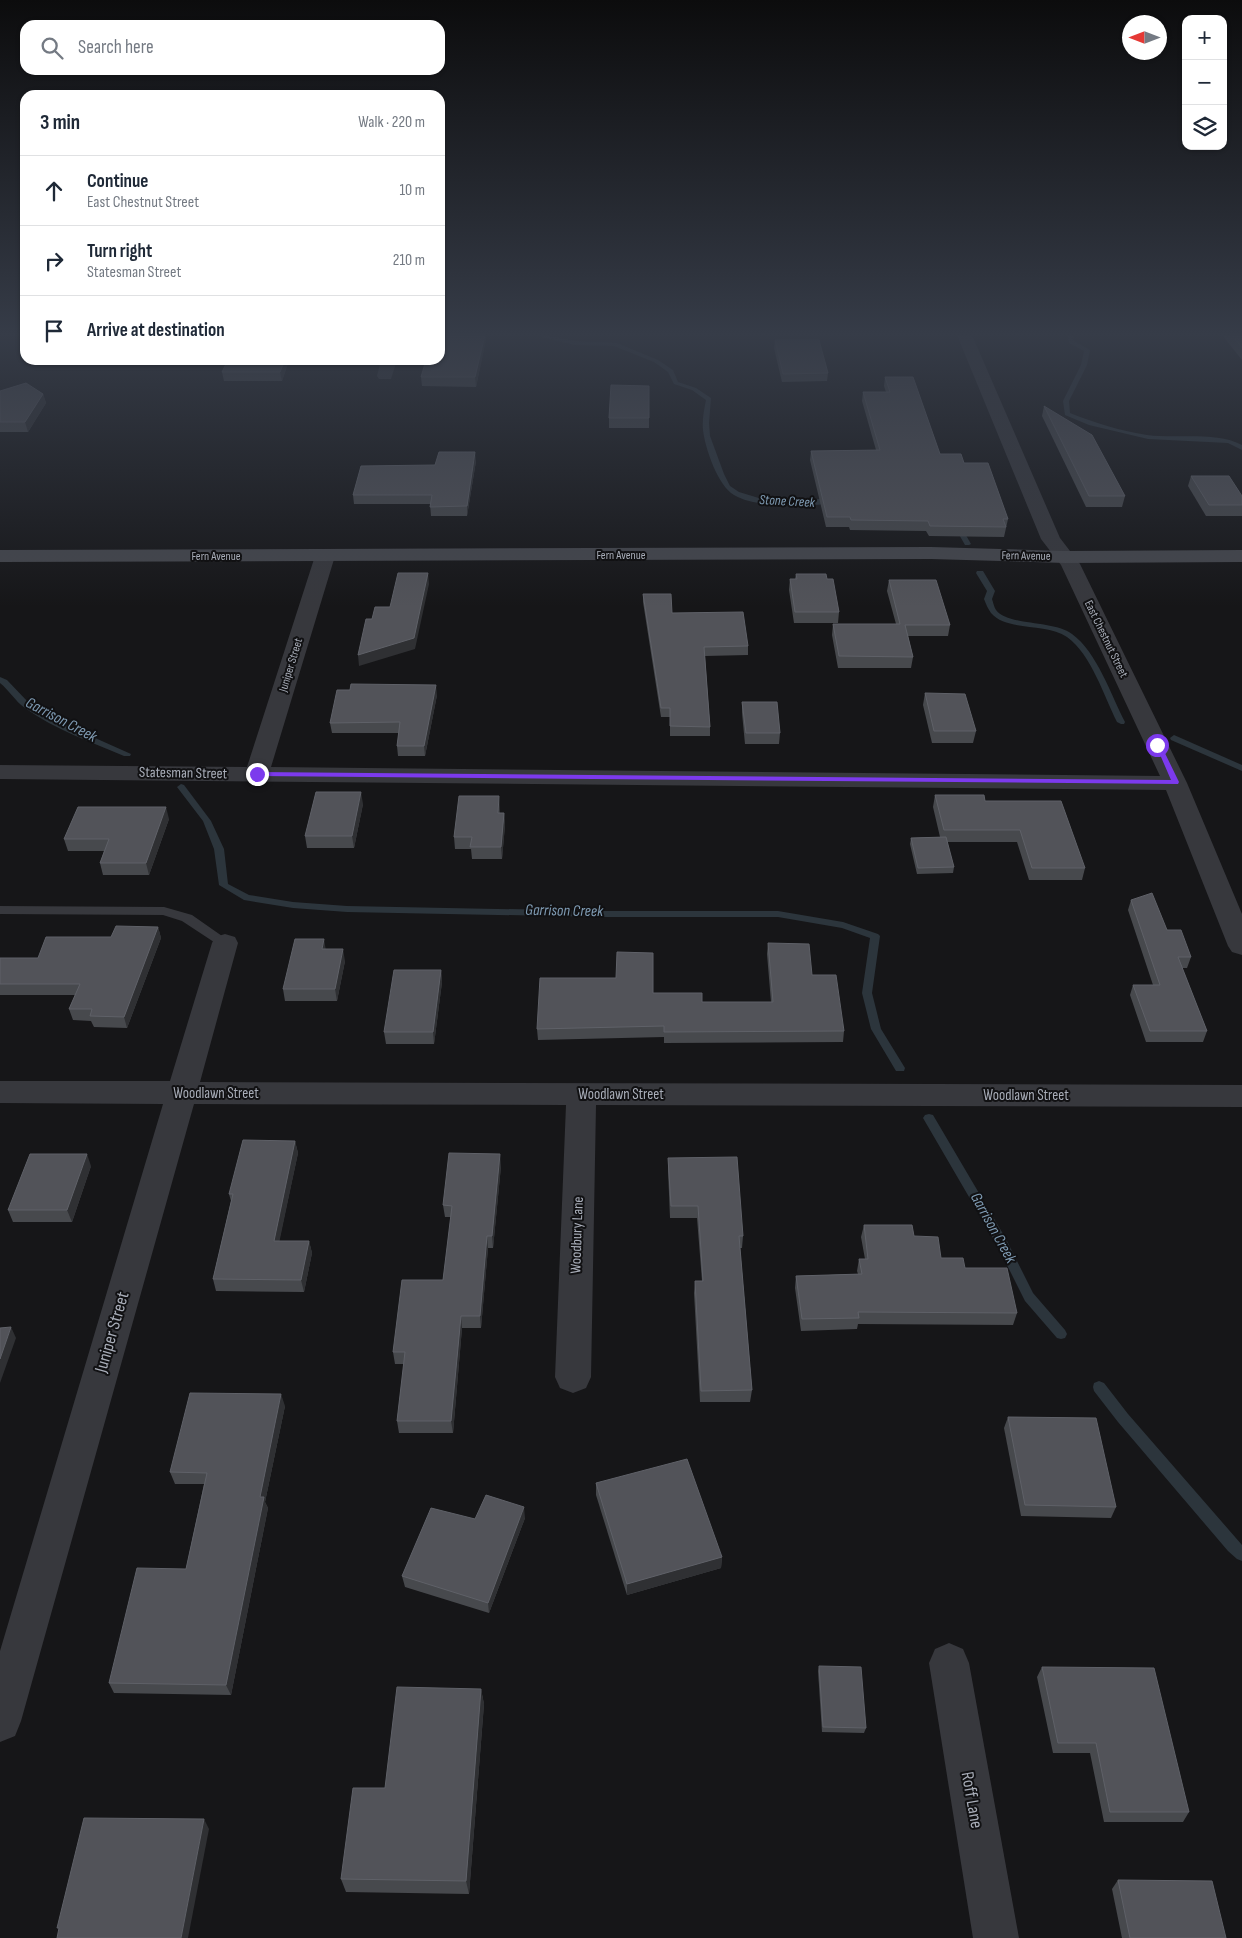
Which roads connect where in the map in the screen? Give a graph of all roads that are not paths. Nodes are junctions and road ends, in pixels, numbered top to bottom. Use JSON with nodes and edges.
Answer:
{"nodes":[{"id":1,"x":1002,"y":425,"type":"edge"},
{"id":2,"x":0,"y":556,"type":"edge"},
{"id":3,"x":325,"y":556,"type":"junction"},
{"id":4,"x":1242,"y":556,"type":"edge"},
{"id":5,"x":1065,"y":557,"type":"junction"},
{"id":6,"x":0,"y":772,"type":"edge"},
{"id":7,"x":257,"y":774,"type":"junction"},
{"id":8,"x":1175,"y":782,"type":"junction"},
{"id":9,"x":0,"y":910,"type":"edge"},
{"id":10,"x":225,"y":943,"type":"joint"},
{"id":11,"x":1242,"y":946,"type":"edge"},
{"id":12,"x":0,"y":1092,"type":"edge"},
{"id":13,"x":182,"y":1092,"type":"junction"},
{"id":14,"x":581,"y":1094,"type":"junction"},
{"id":15,"x":1242,"y":1096,"type":"edge"},
{"id":16,"x":573,"y":1377,"type":"dead end"},
{"id":17,"x":949,"y":1662,"type":"dead end"},
{"id":18,"x":0,"y":1721,"type":"edge"},
{"id":19,"x":996,"y":1938,"type":"edge"}],
"edges":[{"from":1,"to":5,"type":"street","name":"East Chestnut Street"},
{"from":2,"to":3,"type":"main road","name":"Fern Avenue"},
{"from":3,"to":5,"type":"main road","name":"Fern Avenue"},
{"from":3,"to":7,"type":"street","name":"Juniper Street"},
{"from":4,"to":5,"type":"main road","name":"Fern Avenue"},
{"from":5,"to":8,"type":"street","name":"East Chestnut Street"},
{"from":6,"to":7,"type":"street","name":"Statesman Street"},
{"from":7,"to":8,"type":"street","name":"Statesman Street"},
{"from":8,"to":11,"type":"street","name":"East Chestnut Street"},
{"from":9,"to":10,"type":"lane"},
{"from":10,"to":13,"type":"street","name":"Juniper Street"},
{"from":12,"to":13,"type":"street","name":"Woodlawn Street"},
{"from":13,"to":14,"type":"street","name":"Woodlawn Street"},
{"from":13,"to":18,"type":"street","name":"Juniper Street"},
{"from":14,"to":15,"type":"street","name":"Woodlawn Street"},
{"from":14,"to":16,"type":"street","name":"Woodbury Lane"},
{"from":17,"to":19,"type":"street","name":"Roff Lane"}]}
